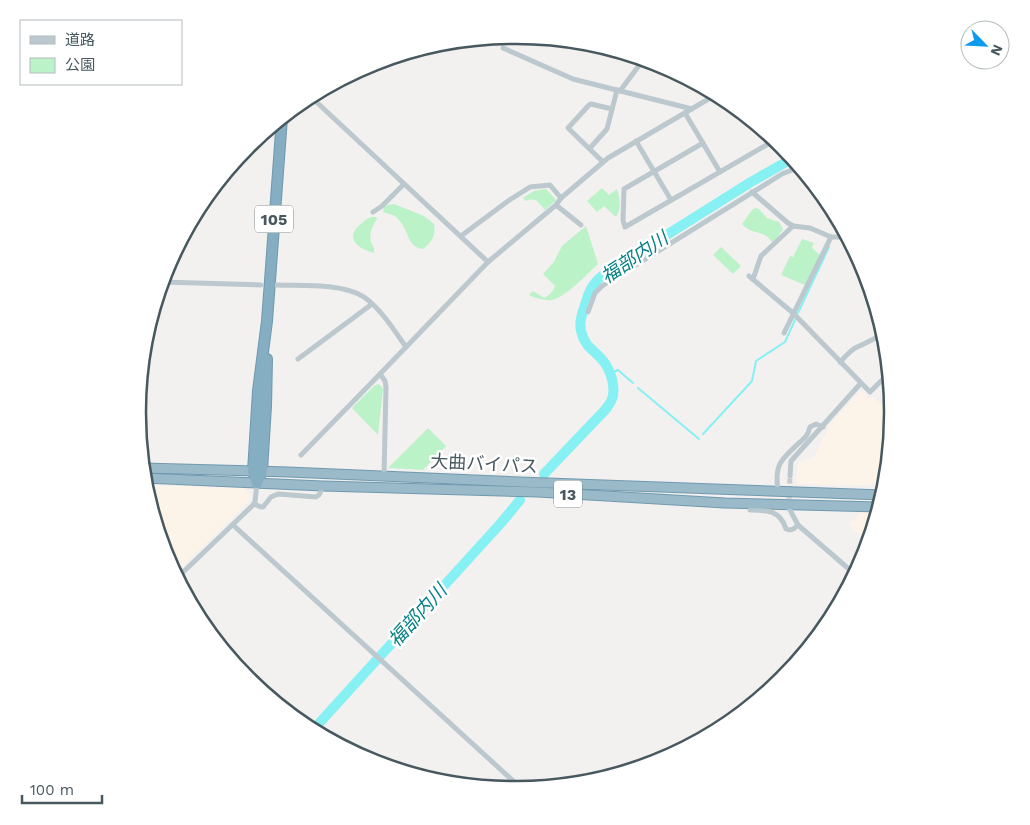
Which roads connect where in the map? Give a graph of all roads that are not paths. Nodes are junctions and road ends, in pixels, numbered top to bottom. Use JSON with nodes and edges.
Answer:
{"nodes":[{"id":1,"x":503,"y":48,"type":"dead end"},
{"id":2,"x":639,"y":65,"type":"edge"},
{"id":3,"x":618,"y":90,"type":"junction"},
{"id":4,"x":708,"y":99,"type":"edge"},
{"id":5,"x":316,"y":102,"type":"edge"},
{"id":6,"x":692,"y":108,"type":"junction"},
{"id":7,"x":612,"y":109,"type":"junction"},
{"id":8,"x":684,"y":113,"type":"junction"},
{"id":9,"x":281,"y":128,"type":"edge"},
{"id":10,"x":636,"y":141,"type":"junction"},
{"id":11,"x":703,"y":143,"type":"junction"},
{"id":12,"x":768,"y":144,"type":"edge"},
{"id":13,"x":590,"y":148,"type":"junction"},
{"id":14,"x":603,"y":162,"type":"junction"},
{"id":15,"x":793,"y":170,"type":"edge"},
{"id":16,"x":654,"y":171,"type":"junction"},
{"id":17,"x":720,"y":172,"type":"junction"},
{"id":18,"x":404,"y":184,"type":"junction"},
{"id":19,"x":752,"y":192,"type":"junction"},
{"id":20,"x":561,"y":198,"type":"junction"},
{"id":21,"x":671,"y":200,"type":"junction"},
{"id":22,"x":556,"y":205,"type":"junction"},
{"id":23,"x":373,"y":212,"type":"dead end"},
{"id":24,"x":581,"y":225,"type":"dead end"},
{"id":25,"x":793,"y":226,"type":"junction"},
{"id":26,"x":461,"y":236,"type":"junction"},
{"id":27,"x":831,"y":237,"type":"junction"},
{"id":28,"x":839,"y":237,"type":"edge"},
{"id":29,"x":488,"y":262,"type":"junction"},
{"id":30,"x":170,"y":282,"type":"edge"},
{"id":31,"x":261,"y":285,"type":"dead end"},
{"id":32,"x":277,"y":285,"type":"dead end"},
{"id":33,"x":372,"y":304,"type":"junction"},
{"id":34,"x":588,"y":312,"type":"dead end"},
{"id":35,"x":794,"y":314,"type":"junction"},
{"id":36,"x":784,"y":333,"type":"dead end"},
{"id":37,"x":876,"y":338,"type":"edge"},
{"id":38,"x":406,"y":347,"type":"junction"},
{"id":39,"x":298,"y":360,"type":"dead end"},
{"id":40,"x":840,"y":362,"type":"junction"},
{"id":41,"x":380,"y":374,"type":"junction"},
{"id":42,"x":882,"y":380,"type":"edge"},
{"id":43,"x":861,"y":383,"type":"junction"},
{"id":44,"x":823,"y":427,"type":"junction"},
{"id":45,"x":301,"y":455,"type":"dead end"},
{"id":46,"x":150,"y":468,"type":"edge"},
{"id":47,"x":257,"y":471,"type":"junction"},
{"id":48,"x":384,"y":476,"type":"junction"},
{"id":49,"x":790,"y":476,"type":"tunnel mouth"},
{"id":50,"x":152,"y":478,"type":"edge"},
{"id":51,"x":258,"y":483,"type":"junction"},
{"id":52,"x":323,"y":486,"type":"junction"},
{"id":53,"x":778,"y":491,"type":"junction"},
{"id":54,"x":874,"y":495,"type":"edge"},
{"id":55,"x":254,"y":504,"type":"junction"},
{"id":56,"x":754,"y":504,"type":"junction"},
{"id":57,"x":871,"y":507,"type":"edge"},
{"id":58,"x":789,"y":508,"type":"tunnel mouth"},
{"id":59,"x":232,"y":525,"type":"junction"},
{"id":60,"x":798,"y":525,"type":"junction"},
{"id":61,"x":849,"y":569,"type":"edge"},
{"id":62,"x":182,"y":573,"type":"edge"},
{"id":63,"x":513,"y":781,"type":"edge"}],
"edges":[{"from":1,"to":3,"type":"street"},
{"from":2,"to":3,"type":"street"},
{"from":3,"to":6,"type":"street"},
{"from":3,"to":7,"type":"street"},
{"from":4,"to":6,"type":"street"},
{"from":5,"to":18,"type":"street"},
{"from":6,"to":8,"type":"street"},
{"from":7,"to":13,"type":"street"},
{"from":7,"to":13,"type":"street"},
{"from":8,"to":10,"type":"street"},
{"from":8,"to":11,"type":"street"},
{"from":9,"to":47,"type":"highway","number":"105"},
{"from":10,"to":14,"type":"street"},
{"from":10,"to":16,"type":"street"},
{"from":11,"to":16,"type":"street"},
{"from":11,"to":17,"type":"street"},
{"from":12,"to":17,"type":"street"},
{"from":13,"to":14,"type":"street"},
{"from":14,"to":20,"type":"street"},
{"from":15,"to":19,"type":"street"},
{"from":16,"to":21,"type":"street"},
{"from":16,"to":21,"type":"street"},
{"from":17,"to":21,"type":"street"},
{"from":18,"to":23,"type":"street"},
{"from":18,"to":26,"type":"street"},
{"from":19,"to":25,"type":"street"},
{"from":19,"to":34,"type":"street"},
{"from":20,"to":22,"type":"street"},
{"from":20,"to":26,"type":"street"},
{"from":22,"to":24,"type":"street"},
{"from":22,"to":29,"type":"street"},
{"from":25,"to":27,"type":"street"},
{"from":25,"to":35,"type":"street"},
{"from":26,"to":29,"type":"street"},
{"from":27,"to":28,"type":"street"},
{"from":27,"to":35,"type":"street"},
{"from":29,"to":38,"type":"street"},
{"from":30,"to":31,"type":"street"},
{"from":32,"to":33,"type":"street"},
{"from":33,"to":38,"type":"street"},
{"from":33,"to":39,"type":"street"},
{"from":35,"to":36,"type":"street"},
{"from":35,"to":40,"type":"street"},
{"from":37,"to":40,"type":"street"},
{"from":38,"to":41,"type":"street"},
{"from":40,"to":43,"type":"street"},
{"from":41,"to":45,"type":"street"},
{"from":41,"to":48,"type":"street"},
{"from":42,"to":43,"type":"street"},
{"from":43,"to":44,"type":"street"},
{"from":44,"to":49,"type":"street"},
{"from":44,"to":53,"type":"street"},
{"from":46,"to":47,"type":"highway","name":"大曲バイパス","number":"13"},
{"from":47,"to":48,"type":"highway","name":"大曲バイパス","number":"13"},
{"from":47,"to":51,"type":"highway"},
{"from":48,"to":53,"type":"highway","name":"大曲バイパス","number":"13"},
{"from":50,"to":51,"type":"highway","name":"大曲バイパス","number":"13"},
{"from":51,"to":52,"type":"highway","name":"大曲バイパス","number":"13"},
{"from":51,"to":55,"type":"street"},
{"from":52,"to":55,"type":"street"},
{"from":52,"to":56,"type":"highway","name":"大曲バイパス","number":"13"},
{"from":53,"to":54,"type":"highway","name":"大曲バイパス","number":"13"},
{"from":55,"to":59,"type":"street"},
{"from":56,"to":57,"type":"highway","name":"大曲バイパス","number":"13"},
{"from":56,"to":60,"type":"street"},
{"from":58,"to":60,"type":"street"},
{"from":59,"to":62,"type":"street"},
{"from":59,"to":63,"type":"street"},
{"from":60,"to":61,"type":"street"}]}
